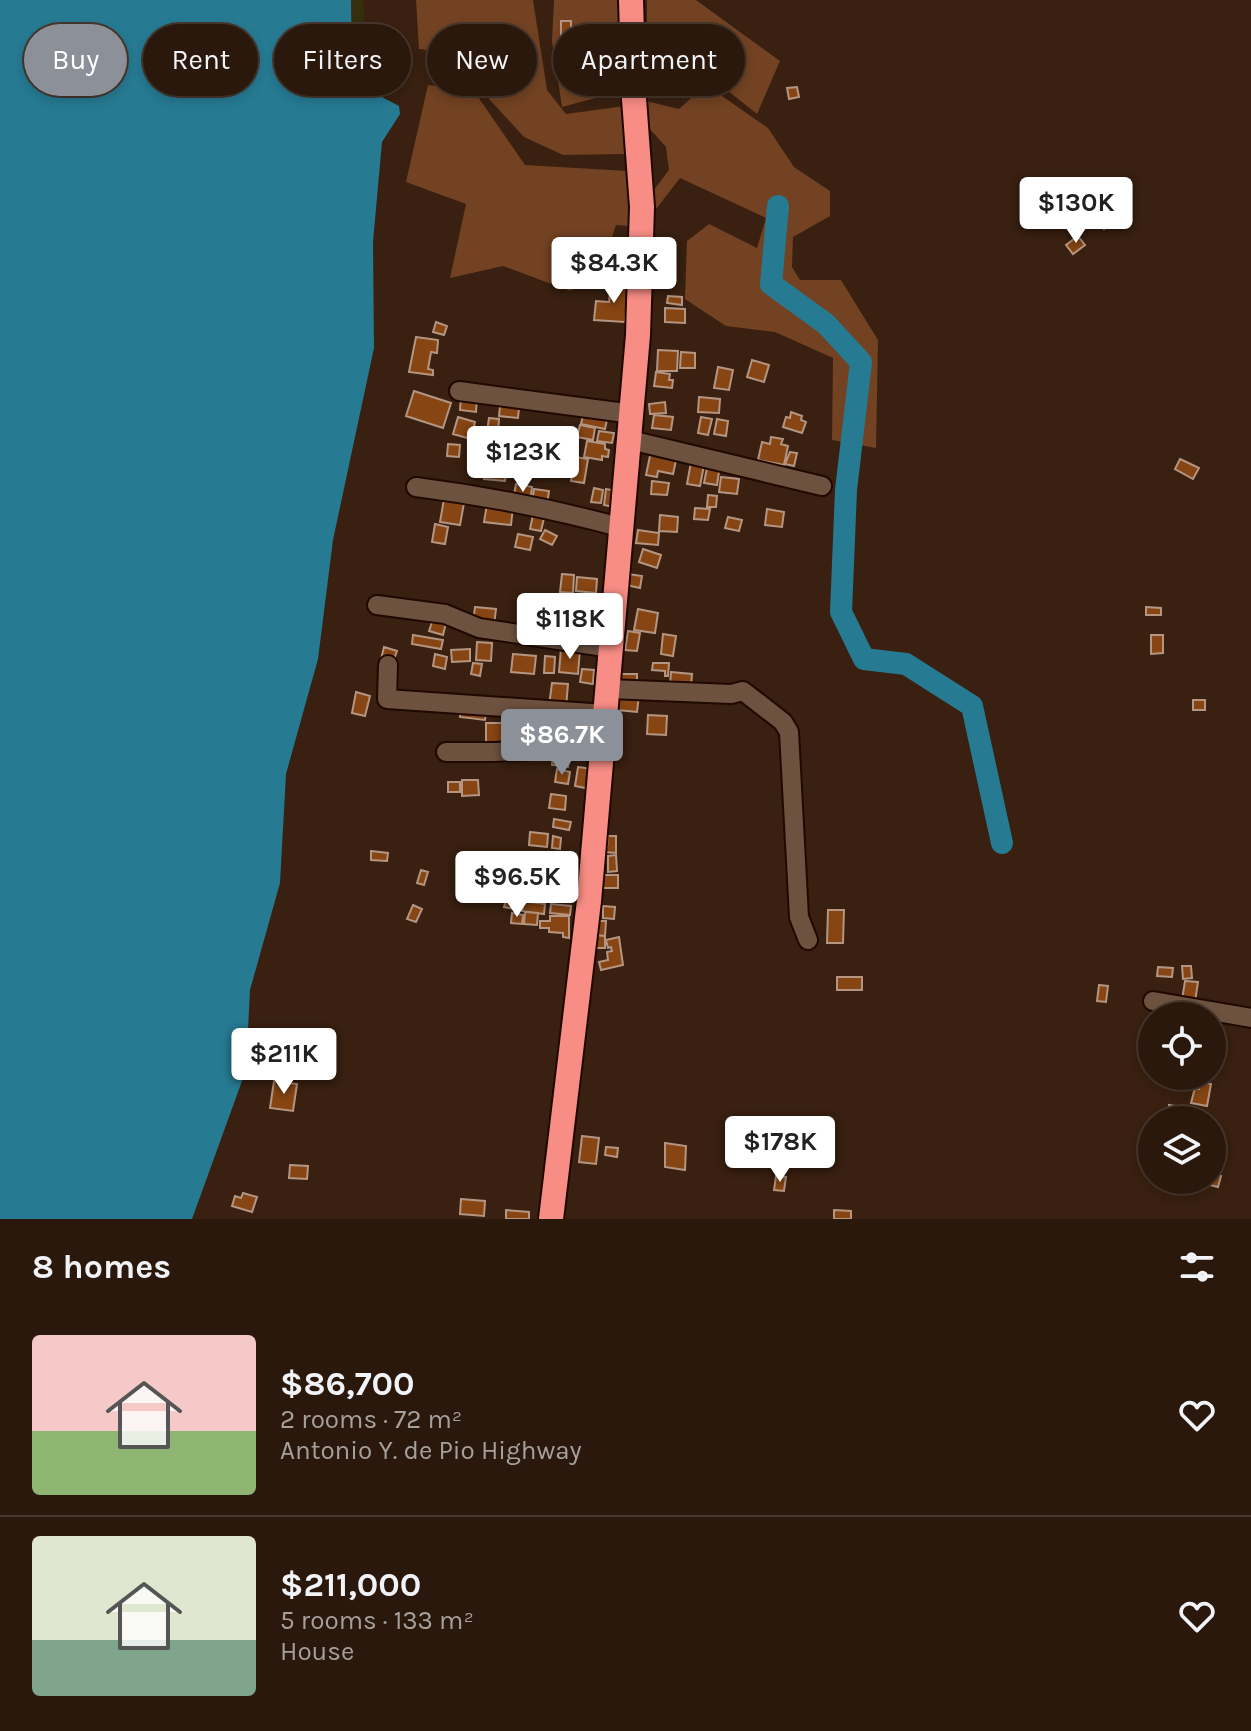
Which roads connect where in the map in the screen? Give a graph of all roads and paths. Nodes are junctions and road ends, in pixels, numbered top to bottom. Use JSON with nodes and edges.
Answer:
{"nodes":[{"id":1,"x":631,"y":0,"type":"edge"},
{"id":2,"x":459,"y":391,"type":"dead end"},
{"id":3,"x":633,"y":414,"type":"junction"},
{"id":4,"x":630,"y":440,"type":"junction"},
{"id":5,"x":822,"y":486,"type":"dead end"},
{"id":6,"x":416,"y":487,"type":"dead end"},
{"id":7,"x":623,"y":528,"type":"junction"},
{"id":8,"x":377,"y":605,"type":"dead end"},
{"id":9,"x":611,"y":648,"type":"junction"},
{"id":10,"x":388,"y":665,"type":"dead end"},
{"id":11,"x":609,"y":689,"type":"junction"},
{"id":12,"x":606,"y":714,"type":"junction"},
{"id":13,"x":603,"y":747,"type":"junction"},
{"id":14,"x":446,"y":752,"type":"dead end"},
{"id":15,"x":808,"y":940,"type":"dead end"},
{"id":16,"x":1153,"y":1001,"type":"dead end"},
{"id":17,"x":1251,"y":1018,"type":"edge"},
{"id":18,"x":551,"y":1219,"type":"edge"}],
"edges":[{"from":1,"to":3,"type":"highway"},
{"from":2,"to":3,"type":"street"},
{"from":3,"to":4,"type":"highway"},
{"from":4,"to":5,"type":"street"},
{"from":4,"to":7,"type":"highway"},
{"from":6,"to":7,"type":"street"},
{"from":7,"to":9,"type":"highway"},
{"from":8,"to":9,"type":"street"},
{"from":9,"to":11,"type":"highway"},
{"from":10,"to":12,"type":"street"},
{"from":11,"to":12,"type":"highway"},
{"from":11,"to":15,"type":"street"},
{"from":12,"to":13,"type":"highway"},
{"from":13,"to":14,"type":"street"},
{"from":13,"to":18,"type":"highway"},
{"from":16,"to":17,"type":"street"}]}
